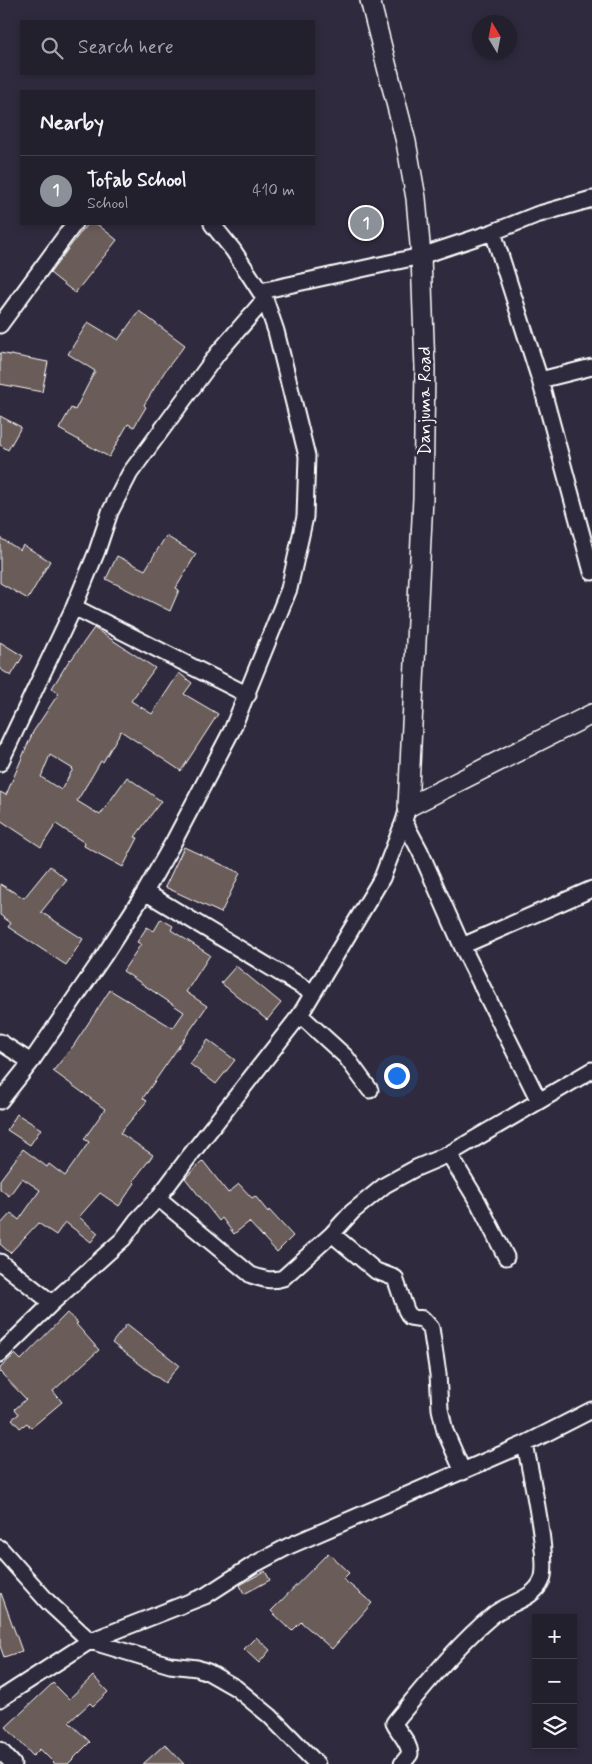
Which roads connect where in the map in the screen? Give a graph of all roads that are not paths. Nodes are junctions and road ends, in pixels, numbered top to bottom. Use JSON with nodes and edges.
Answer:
{"nodes":[{"id":1,"x":370,"y":0,"type":"edge"},
{"id":2,"x":592,"y":199,"type":"edge"},
{"id":3,"x":73,"y":225,"type":"edge"},
{"id":4,"x":213,"y":225,"type":"edge"},
{"id":5,"x":493,"y":232,"type":"junction"},
{"id":6,"x":421,"y":256,"type":"junction"},
{"id":7,"x":263,"y":295,"type":"junction"},
{"id":8,"x":0,"y":325,"type":"edge"},
{"id":9,"x":592,"y":367,"type":"edge"},
{"id":10,"x":540,"y":380,"type":"junction"},
{"id":11,"x":588,"y":542,"type":"edge"},
{"id":12,"x":592,"y":572,"type":"edge"},
{"id":13,"x":74,"y":607,"type":"junction"},
{"id":14,"x":248,"y":695,"type":"junction"},
{"id":15,"x":592,"y":714,"type":"edge"},
{"id":16,"x":0,"y":763,"type":"edge"},
{"id":17,"x":406,"y":814,"type":"junction"},
{"id":18,"x":592,"y":890,"type":"edge"},
{"id":19,"x":145,"y":892,"type":"junction"},
{"id":20,"x":462,"y":946,"type":"junction"},
{"id":21,"x":313,"y":993,"type":"junction"},
{"id":22,"x":300,"y":1015,"type":"junction"},
{"id":23,"x":0,"y":1042,"type":"edge"},
{"id":24,"x":31,"y":1062,"type":"junction"},
{"id":25,"x":592,"y":1070,"type":"edge"},
{"id":26,"x":370,"y":1090,"type":"dead end"},
{"id":27,"x":0,"y":1101,"type":"edge"},
{"id":28,"x":539,"y":1101,"type":"junction"},
{"id":29,"x":449,"y":1154,"type":"junction"},
{"id":30,"x":158,"y":1198,"type":"junction"},
{"id":31,"x":332,"y":1234,"type":"junction"},
{"id":32,"x":506,"y":1257,"type":"dead end"},
{"id":33,"x":0,"y":1262,"type":"edge"},
{"id":34,"x":52,"y":1303,"type":"junction"},
{"id":35,"x":0,"y":1354,"type":"edge"},
{"id":36,"x":592,"y":1410,"type":"edge"},
{"id":37,"x":525,"y":1444,"type":"junction"},
{"id":38,"x":463,"y":1472,"type":"junction"},
{"id":39,"x":0,"y":1548,"type":"edge"},
{"id":40,"x":90,"y":1641,"type":"junction"},
{"id":41,"x":0,"y":1699,"type":"edge"},
{"id":42,"x":0,"y":1750,"type":"edge"},
{"id":43,"x":13,"y":1764,"type":"edge"},
{"id":44,"x":317,"y":1764,"type":"edge"},
{"id":45,"x":402,"y":1764,"type":"edge"}],
"edges":[{"from":1,"to":6,"type":"street","name":"Danjuma Road"},
{"from":2,"to":5,"type":"street"},
{"from":3,"to":8,"type":"street"},
{"from":4,"to":7,"type":"street"},
{"from":5,"to":6,"type":"street"},
{"from":5,"to":10,"type":"street"},
{"from":6,"to":7,"type":"street"},
{"from":6,"to":17,"type":"street","name":"Danjuma Road"},
{"from":7,"to":13,"type":"street"},
{"from":7,"to":14,"type":"street"},
{"from":9,"to":10,"type":"street"},
{"from":10,"to":11,"type":"street"},
{"from":11,"to":12,"type":"street"},
{"from":13,"to":14,"type":"street"},
{"from":13,"to":16,"type":"street"},
{"from":14,"to":19,"type":"street"},
{"from":15,"to":17,"type":"street"},
{"from":17,"to":20,"type":"street"},
{"from":17,"to":21,"type":"street"},
{"from":18,"to":20,"type":"street"},
{"from":19,"to":21,"type":"street"},
{"from":19,"to":24,"type":"street"},
{"from":20,"to":28,"type":"street"},
{"from":21,"to":22,"type":"street"},
{"from":22,"to":26,"type":"street"},
{"from":22,"to":30,"type":"street"},
{"from":23,"to":24,"type":"street"},
{"from":24,"to":27,"type":"street"},
{"from":25,"to":28,"type":"street"},
{"from":28,"to":29,"type":"street"},
{"from":29,"to":31,"type":"street"},
{"from":29,"to":32,"type":"street"},
{"from":30,"to":31,"type":"street"},
{"from":30,"to":34,"type":"street"},
{"from":31,"to":38,"type":"street"},
{"from":33,"to":34,"type":"street"},
{"from":34,"to":35,"type":"street"},
{"from":36,"to":37,"type":"street"},
{"from":37,"to":38,"type":"street"},
{"from":37,"to":45,"type":"street"},
{"from":38,"to":40,"type":"street"},
{"from":39,"to":40,"type":"street"},
{"from":40,"to":41,"type":"street"},
{"from":40,"to":44,"type":"street"},
{"from":42,"to":43,"type":"street"}]}
